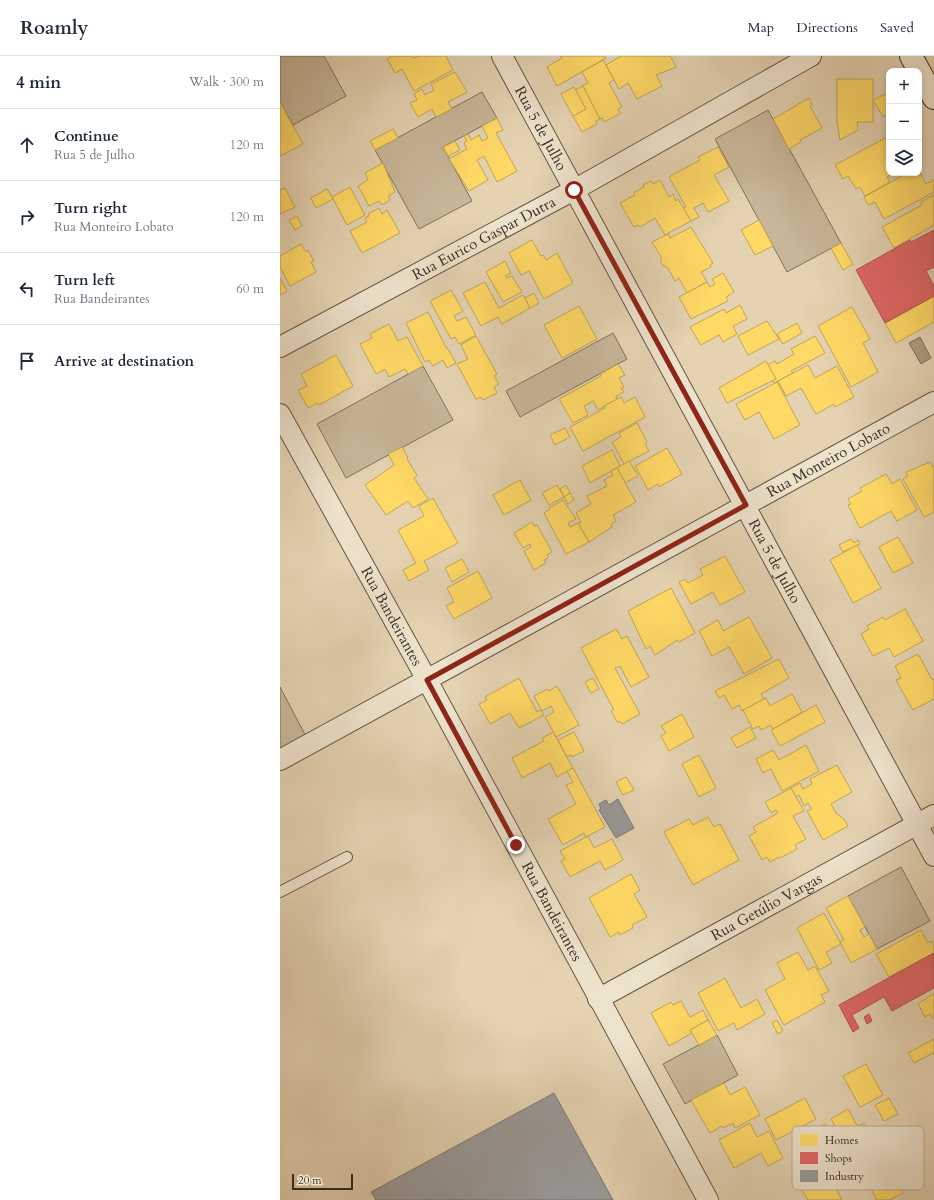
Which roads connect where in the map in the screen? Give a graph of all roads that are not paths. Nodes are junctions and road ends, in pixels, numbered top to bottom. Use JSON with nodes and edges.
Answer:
{"nodes":[{"id":1,"x":502,"y":56,"type":"edge"},
{"id":2,"x":811,"y":56,"type":"edge"},
{"id":3,"x":911,"y":56,"type":"edge"},
{"id":4,"x":934,"y":98,"type":"edge"},
{"id":5,"x":574,"y":190,"type":"junction"},
{"id":6,"x":280,"y":347,"type":"edge"},
{"id":7,"x":934,"y":402,"type":"edge"},
{"id":8,"x":280,"y":414,"type":"edge"},
{"id":9,"x":746,"y":505,"type":"junction"},
{"id":10,"x":427,"y":680,"type":"junction"},
{"id":11,"x":280,"y":760,"type":"edge"},
{"id":12,"x":934,"y":815,"type":"edge"},
{"id":13,"x":917,"y":824,"type":"junction"},
{"id":14,"x":934,"y":856,"type":"edge"},
{"id":15,"x":347,"y":857,"type":"dead end"},
{"id":16,"x":280,"y":892,"type":"edge"},
{"id":17,"x":598,"y":999,"type":"junction"},
{"id":18,"x":708,"y":1200,"type":"edge"}],
"edges":[{"from":1,"to":5,"type":"street","name":"Rua 5 de Julho"},
{"from":2,"to":5,"type":"street","name":"Rua Eurico Gaspar Dutra"},
{"from":3,"to":4,"type":"street"},
{"from":5,"to":6,"type":"street","name":"Rua Eurico Gaspar Dutra"},
{"from":5,"to":9,"type":"street","name":"Rua 5 de Julho"},
{"from":7,"to":9,"type":"street","name":"Rua Monteiro Lobato"},
{"from":8,"to":10,"type":"street","name":"Rua Bandeirantes"},
{"from":9,"to":10,"type":"street","name":"Rua Monteiro Lobato"},
{"from":9,"to":13,"type":"street","name":"Rua 5 de Julho"},
{"from":10,"to":11,"type":"street","name":"Rua Monteiro Lobato"},
{"from":10,"to":17,"type":"street","name":"Rua Bandeirantes"},
{"from":12,"to":13,"type":"street","name":"Rua Getúlio Vargas"},
{"from":13,"to":14,"type":"street","name":"Rua 5 de Julho"},
{"from":13,"to":17,"type":"street","name":"Rua Getúlio Vargas"},
{"from":15,"to":16,"type":"lane"},
{"from":17,"to":18,"type":"street","name":"Rua Bandeirantes"}]}
